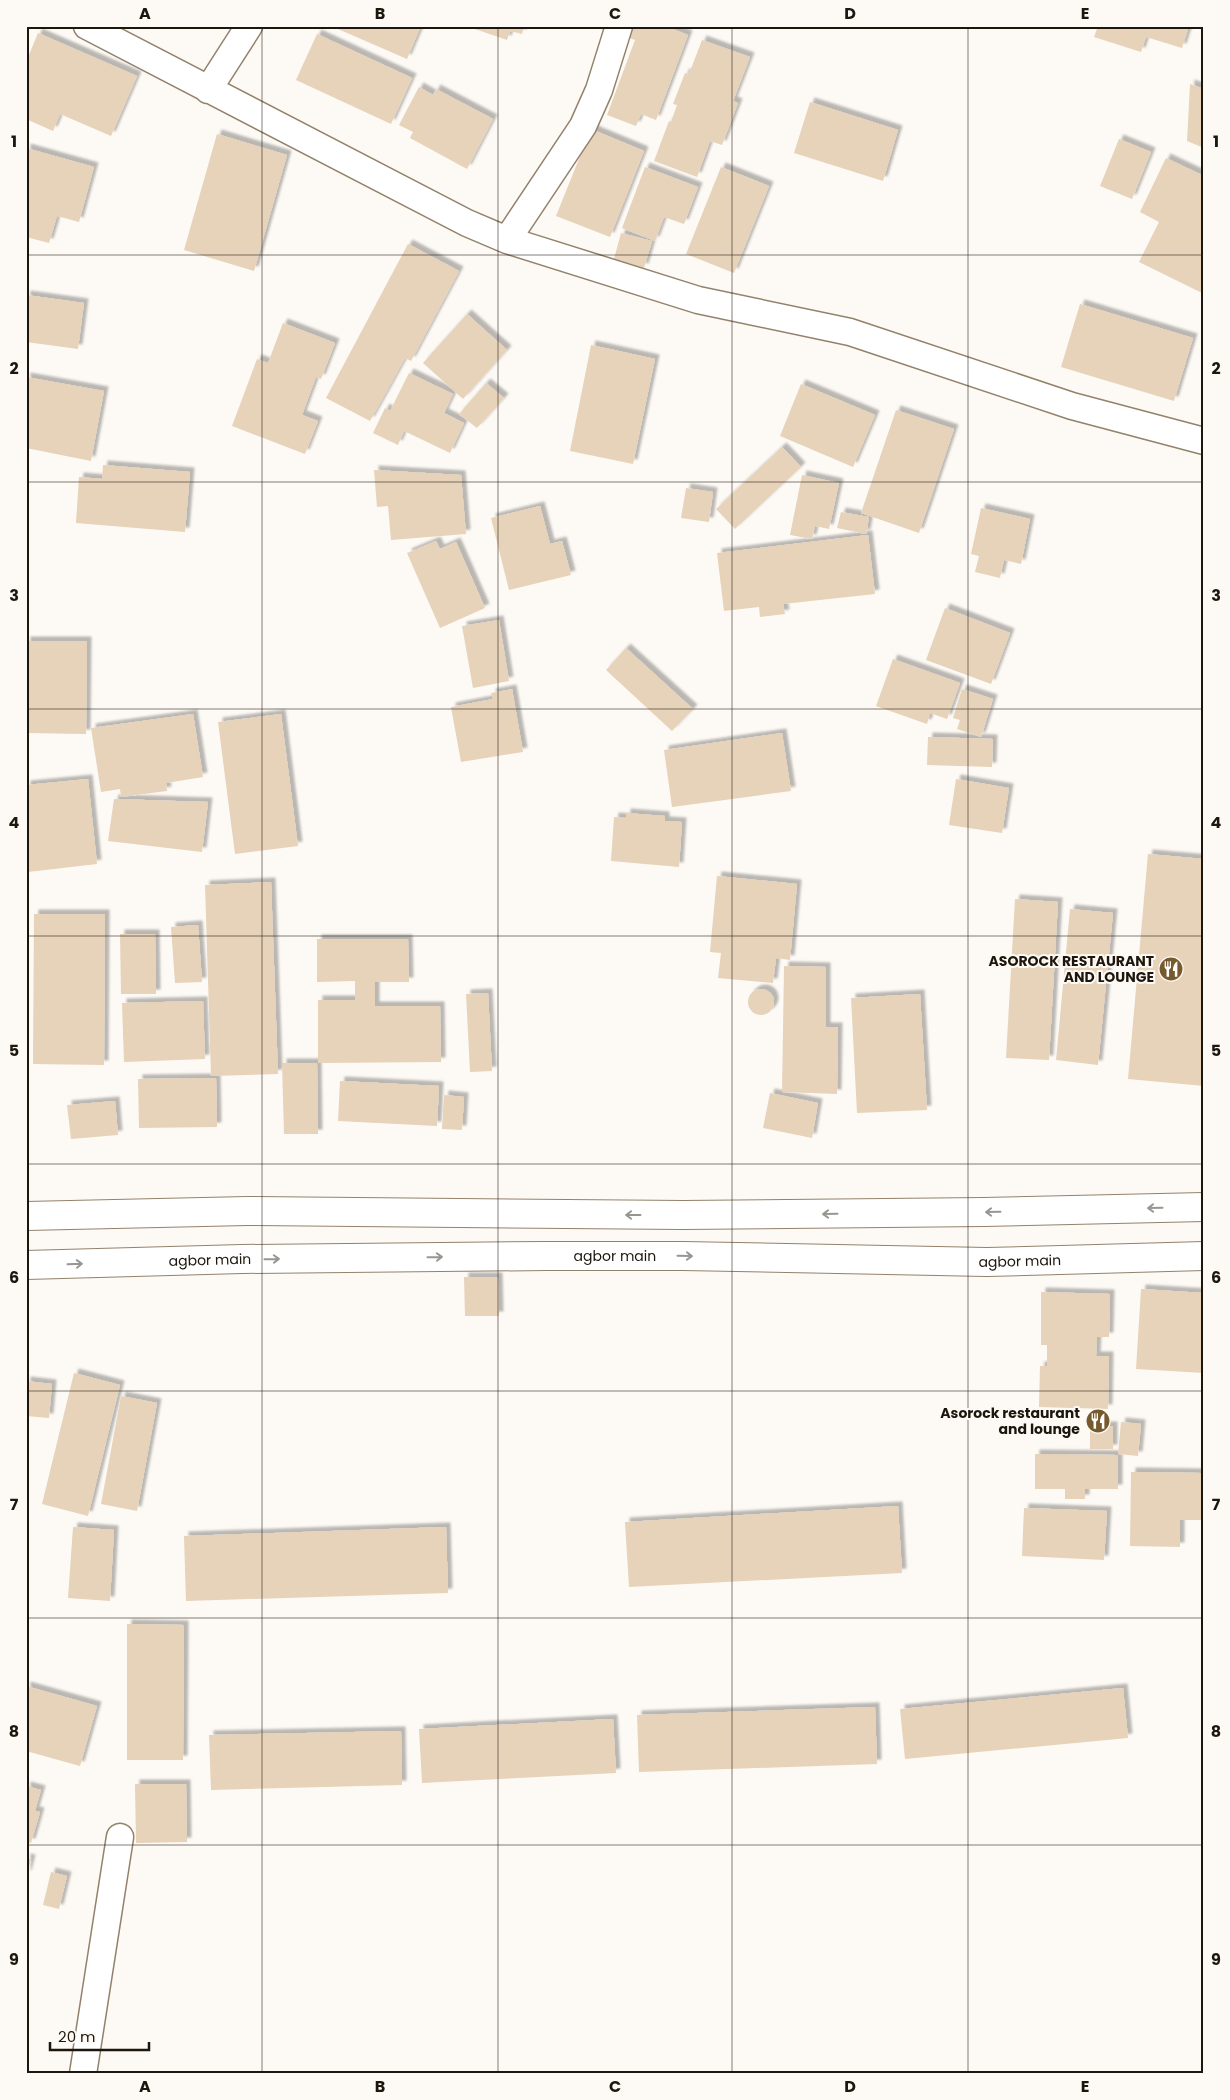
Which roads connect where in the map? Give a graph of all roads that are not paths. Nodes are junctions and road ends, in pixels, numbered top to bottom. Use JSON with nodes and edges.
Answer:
{"nodes":[{"id":1,"x":87,"y":26,"type":"edge"},
{"id":2,"x":249,"y":26,"type":"edge"},
{"id":3,"x":619,"y":26,"type":"edge"},
{"id":4,"x":208,"y":90,"type":"junction"},
{"id":5,"x":507,"y":240,"type":"junction"},
{"id":6,"x":1204,"y":440,"type":"edge"},
{"id":7,"x":1204,"y":1207,"type":"edge"},
{"id":8,"x":26,"y":1216,"type":"edge"},
{"id":9,"x":1204,"y":1256,"type":"edge"},
{"id":10,"x":26,"y":1265,"type":"edge"},
{"id":11,"x":120,"y":1837,"type":"dead end"},
{"id":12,"x":83,"y":2074,"type":"edge"}],
"edges":[{"from":1,"to":4,"type":"street"},
{"from":2,"to":4,"type":"street"},
{"from":3,"to":5,"type":"street"},
{"from":4,"to":5,"type":"street"},
{"from":5,"to":6,"type":"street"},
{"from":7,"to":8,"type":"main road","one_way":true},
{"from":10,"to":9,"type":"main road","name":"agbor main","one_way":true},
{"from":11,"to":12,"type":"street"}]}
